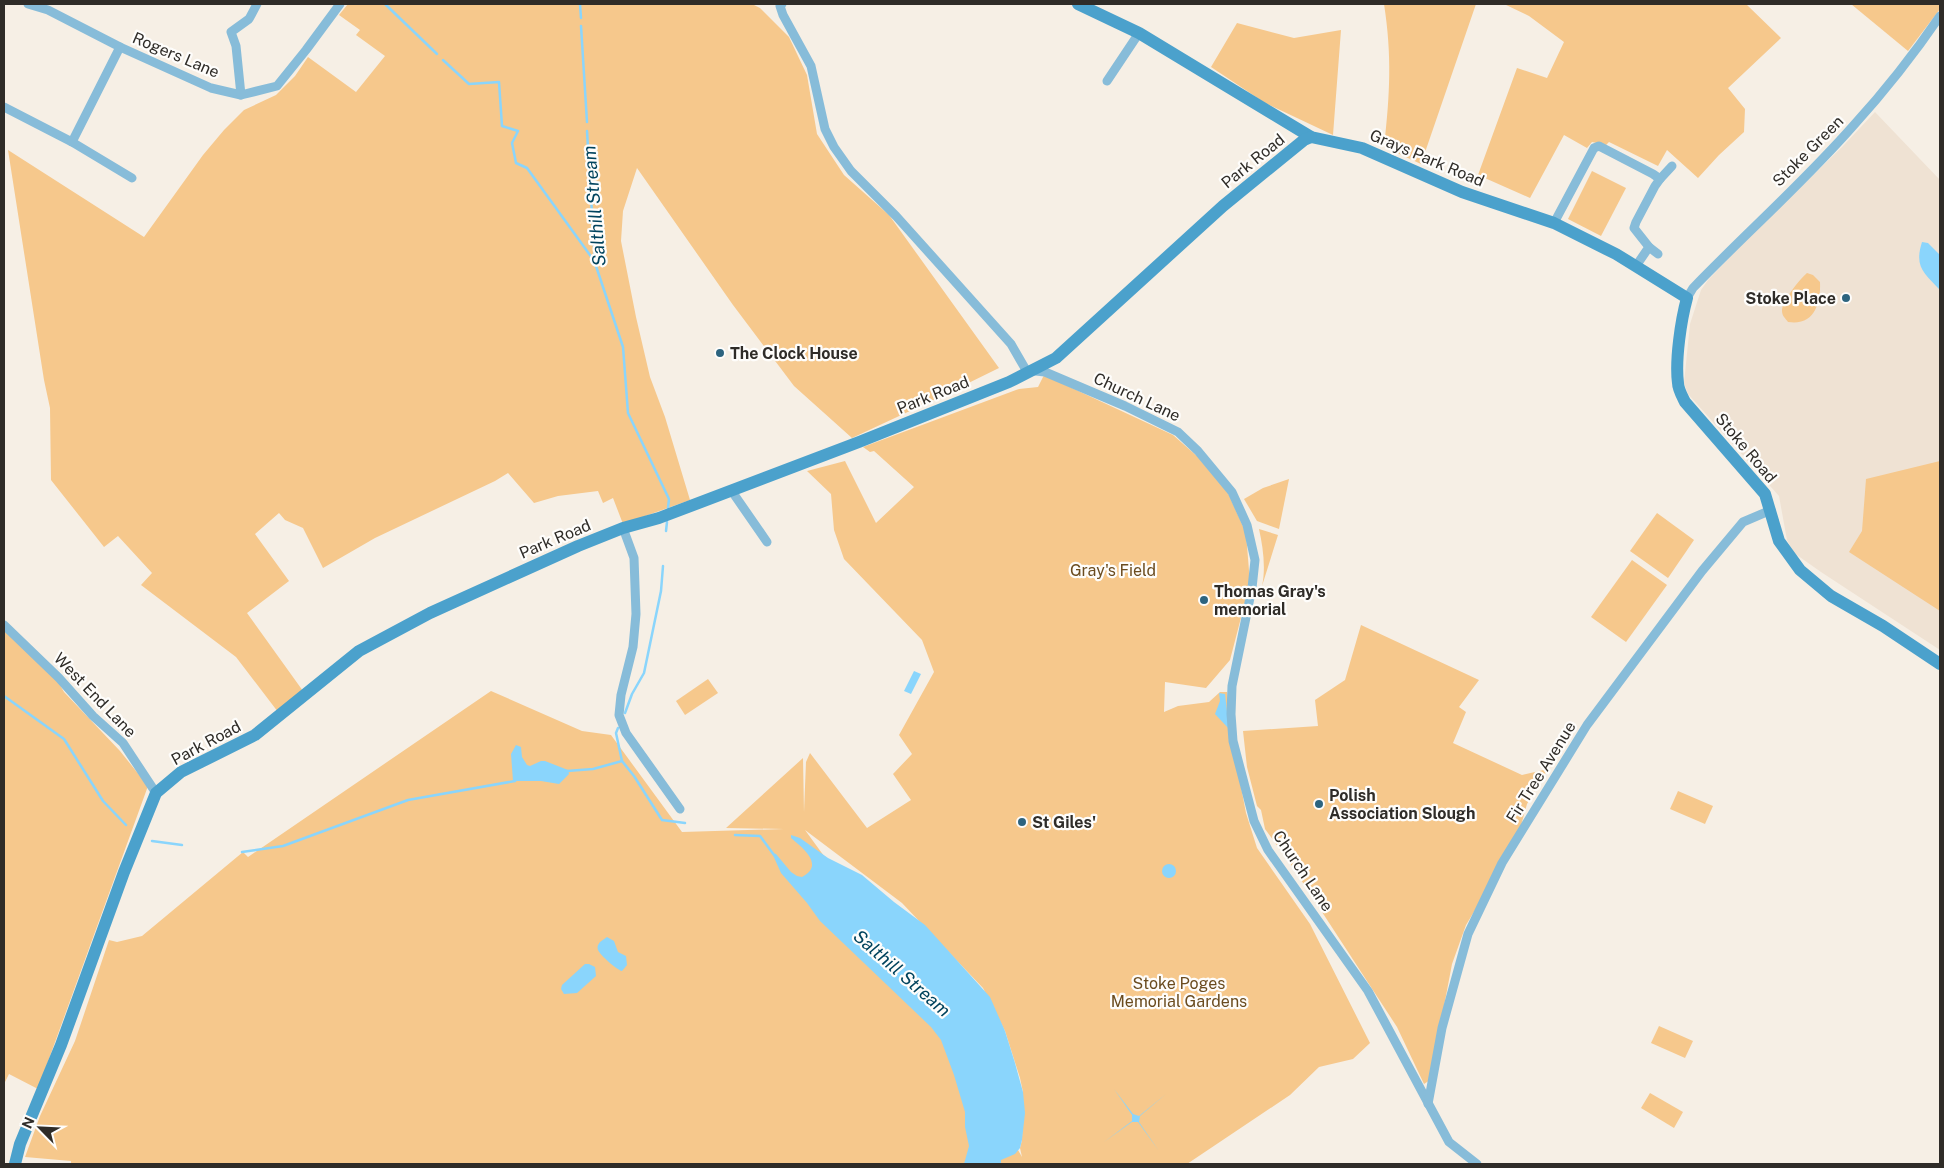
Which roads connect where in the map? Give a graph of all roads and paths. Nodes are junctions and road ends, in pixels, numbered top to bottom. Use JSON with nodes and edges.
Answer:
{"nodes":[{"id":1,"x":28,"y":4,"type":"edge"},
{"id":2,"x":257,"y":4,"type":"edge"},
{"id":3,"x":340,"y":4,"type":"edge"},
{"id":4,"x":782,"y":4,"type":"edge"},
{"id":5,"x":1078,"y":4,"type":"edge"},
{"id":6,"x":1940,"y":16,"type":"edge"},
{"id":7,"x":1139,"y":33,"type":"junction"},
{"id":8,"x":120,"y":47,"type":"junction"},
{"id":9,"x":1106,"y":81,"type":"dead end"},
{"id":10,"x":241,"y":95,"type":"junction"},
{"id":11,"x":4,"y":107,"type":"edge"},
{"id":12,"x":1311,"y":137,"type":"junction"},
{"id":13,"x":72,"y":142,"type":"junction"},
{"id":14,"x":1672,"y":166,"type":"dead end"},
{"id":15,"x":132,"y":178,"type":"dead end"},
{"id":16,"x":1660,"y":179,"type":"junction"},
{"id":17,"x":1554,"y":223,"type":"junction"},
{"id":18,"x":1649,"y":247,"type":"junction"},
{"id":19,"x":1658,"y":254,"type":"dead end"},
{"id":20,"x":1636,"y":266,"type":"junction"},
{"id":21,"x":1687,"y":298,"type":"junction"},
{"id":22,"x":1032,"y":371,"type":"junction"},
{"id":23,"x":731,"y":490,"type":"junction"},
{"id":24,"x":1771,"y":510,"type":"junction"},
{"id":25,"x":623,"y":528,"type":"junction"},
{"id":26,"x":767,"y":542,"type":"dead end"},
{"id":27,"x":4,"y":624,"type":"edge"},
{"id":28,"x":1940,"y":664,"type":"edge"},
{"id":29,"x":156,"y":792,"type":"junction"},
{"id":30,"x":680,"y":809,"type":"dead end"},
{"id":31,"x":1428,"y":1104,"type":"junction"},
{"id":32,"x":15,"y":1164,"type":"edge"},
{"id":33,"x":1477,"y":1164,"type":"edge"}],
"edges":[{"from":1,"to":8,"type":"street","name":"Rogers Lane"},
{"from":2,"to":10,"type":"street"},
{"from":3,"to":10,"type":"street","name":"Rogers Lane"},
{"from":4,"to":22,"type":"street"},
{"from":5,"to":7,"type":"main road","name":"Grays Park Road"},
{"from":6,"to":21,"type":"street","name":"Stoke Green"},
{"from":7,"to":9,"type":"street"},
{"from":7,"to":12,"type":"main road","name":"Grays Park Road"},
{"from":8,"to":10,"type":"street","name":"Rogers Lane"},
{"from":8,"to":13,"type":"street"},
{"from":11,"to":13,"type":"street"},
{"from":12,"to":17,"type":"main road","name":"Grays Park Road"},
{"from":12,"to":22,"type":"main road","name":"Park Road"},
{"from":13,"to":15,"type":"street"},
{"from":14,"to":16,"type":"street"},
{"from":16,"to":17,"type":"street"},
{"from":16,"to":18,"type":"street"},
{"from":17,"to":20,"type":"main road","name":"Grays Park Road"},
{"from":18,"to":19,"type":"street"},
{"from":18,"to":20,"type":"street"},
{"from":20,"to":21,"type":"main road","name":"Grays Park Road"},
{"from":21,"to":24,"type":"main road","name":"Stoke Road"},
{"from":22,"to":23,"type":"main road","name":"Park Road"},
{"from":22,"to":31,"type":"street","name":"Church Lane"},
{"from":23,"to":25,"type":"main road","name":"Park Road"},
{"from":23,"to":26,"type":"street"},
{"from":24,"to":28,"type":"main road","name":"Stoke Road"},
{"from":24,"to":31,"type":"street","name":"Fir Tree Avenue"},
{"from":25,"to":29,"type":"main road","name":"Park Road"},
{"from":25,"to":30,"type":"street"},
{"from":27,"to":29,"type":"street","name":"West End Lane"},
{"from":29,"to":32,"type":"main road","name":"Park Road"},
{"from":31,"to":33,"type":"street","name":"Church Lane"}]}
